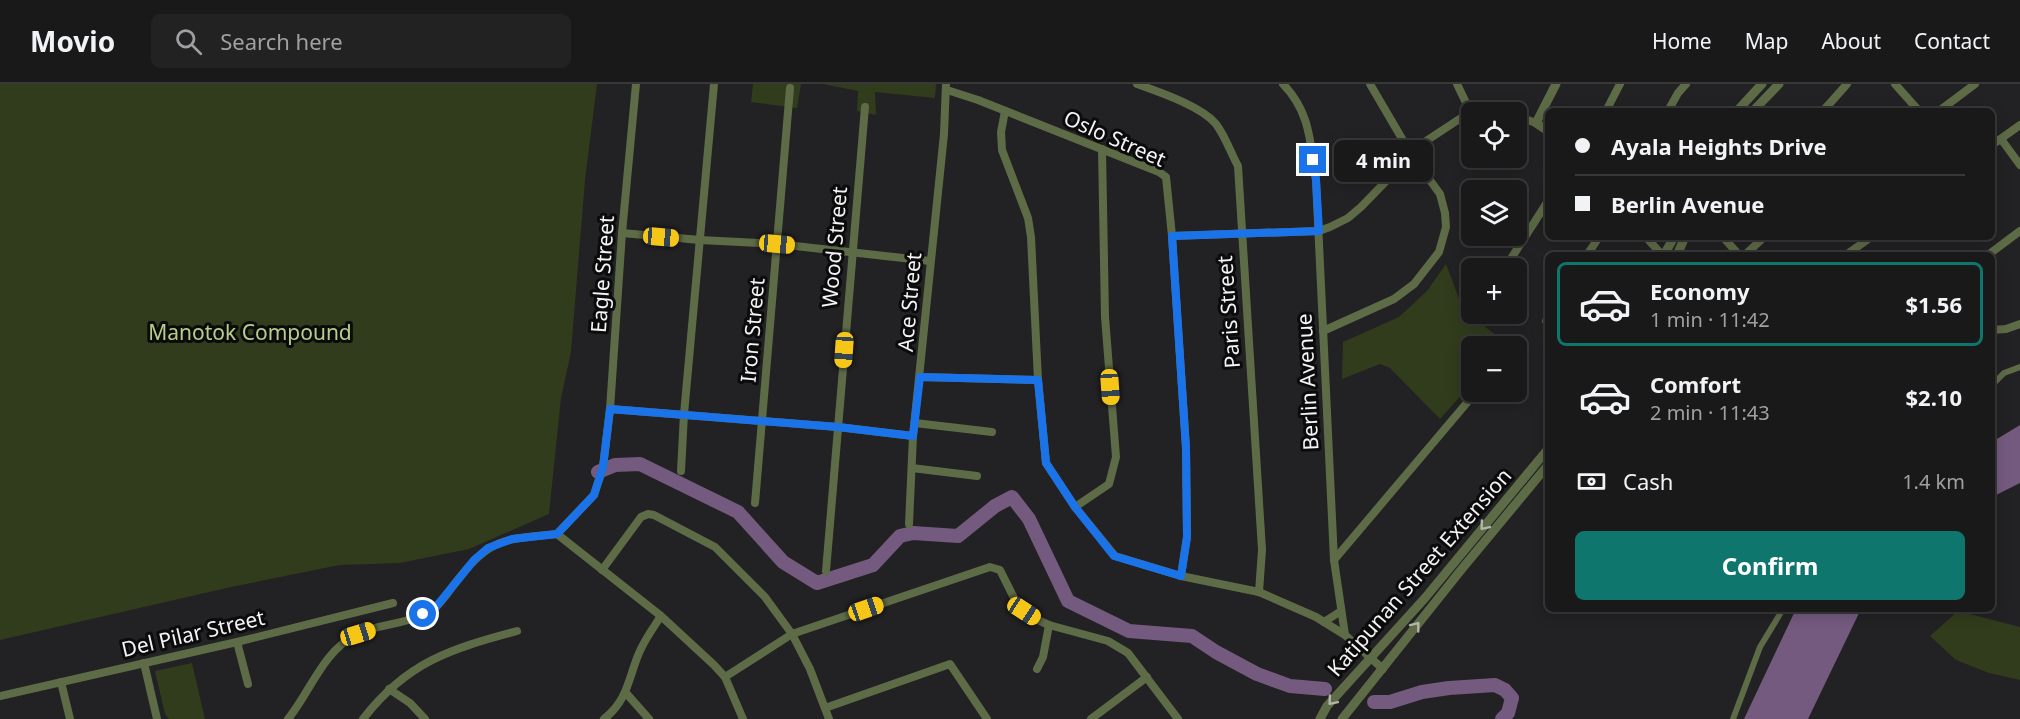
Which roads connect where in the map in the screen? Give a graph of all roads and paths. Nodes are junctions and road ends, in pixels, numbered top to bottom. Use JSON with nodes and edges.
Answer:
{"nodes":[{"id":1,"x":636,"y":84,"type":"edge"},
{"id":2,"x":714,"y":84,"type":"edge"},
{"id":3,"x":1137,"y":84,"type":"edge"},
{"id":4,"x":1283,"y":84,"type":"edge"},
{"id":5,"x":1370,"y":84,"type":"edge"},
{"id":6,"x":1457,"y":84,"type":"edge"},
{"id":7,"x":1556,"y":84,"type":"edge"},
{"id":8,"x":1620,"y":84,"type":"edge"},
{"id":9,"x":1686,"y":84,"type":"edge"},
{"id":10,"x":1762,"y":84,"type":"edge"},
{"id":11,"x":1779,"y":84,"type":"edge"},
{"id":12,"x":1848,"y":84,"type":"edge"},
{"id":13,"x":1895,"y":84,"type":"edge"},
{"id":14,"x":1975,"y":84,"type":"edge"},
{"id":15,"x":947,"y":87,"type":"edge"},
{"id":16,"x":790,"y":88,"type":"dead end"},
{"id":17,"x":864,"y":106,"type":"dead end"},
{"id":18,"x":1608,"y":108,"type":"edge"},
{"id":19,"x":1670,"y":108,"type":"edge"},
{"id":20,"x":1740,"y":108,"type":"edge"},
{"id":21,"x":1756,"y":108,"type":"edge"},
{"id":22,"x":1826,"y":108,"type":"edge"},
{"id":23,"x":1916,"y":108,"type":"edge"},
{"id":24,"x":1943,"y":108,"type":"edge"},
{"id":25,"x":1005,"y":111,"type":"junction"},
{"id":26,"x":1527,"y":120,"type":"edge"},
{"id":27,"x":1536,"y":123,"type":"junction"},
{"id":28,"x":2020,"y":125,"type":"edge"},
{"id":29,"x":1545,"y":129,"type":"edge"},
{"id":30,"x":2001,"y":139,"type":"junction"},
{"id":31,"x":1995,"y":143,"type":"edge"},
{"id":32,"x":1102,"y":149,"type":"junction"},
{"id":33,"x":1411,"y":154,"type":"junction"},
{"id":34,"x":2020,"y":165,"type":"edge"},
{"id":35,"x":1545,"y":206,"type":"edge"},
{"id":36,"x":1319,"y":231,"type":"junction"},
{"id":37,"x":2020,"y":231,"type":"edge"},
{"id":38,"x":622,"y":233,"type":"junction"},
{"id":39,"x":1241,"y":233,"type":"junction"},
{"id":40,"x":1172,"y":236,"type":"junction"},
{"id":41,"x":700,"y":240,"type":"junction"},
{"id":42,"x":1649,"y":240,"type":"edge"},
{"id":43,"x":1726,"y":240,"type":"edge"},
{"id":44,"x":1761,"y":240,"type":"edge"},
{"id":45,"x":1867,"y":240,"type":"edge"},
{"id":46,"x":777,"y":244,"type":"junction"},
{"id":47,"x":852,"y":251,"type":"junction"},
{"id":48,"x":1660,"y":252,"type":"edge"},
{"id":49,"x":1736,"y":252,"type":"edge"},
{"id":50,"x":1748,"y":252,"type":"edge"},
{"id":51,"x":1850,"y":252,"type":"edge"},
{"id":52,"x":1992,"y":252,"type":"edge"},
{"id":53,"x":1511,"y":258,"type":"edge"},
{"id":54,"x":930,"y":261,"type":"junction"},
{"id":55,"x":2020,"y":324,"type":"edge"},
{"id":56,"x":1995,"y":330,"type":"edge"},
{"id":57,"x":1323,"y":331,"type":"junction"},
{"id":58,"x":2020,"y":367,"type":"edge"},
{"id":59,"x":920,"y":377,"type":"junction"},
{"id":60,"x":1038,"y":380,"type":"junction"},
{"id":61,"x":1995,"y":382,"type":"edge"},
{"id":62,"x":1468,"y":402,"type":"edge"},
{"id":63,"x":610,"y":409,"type":"junction"},
{"id":64,"x":684,"y":414,"type":"junction"},
{"id":65,"x":762,"y":421,"type":"junction"},
{"id":66,"x":915,"y":423,"type":"junction"},
{"id":67,"x":838,"y":427,"type":"junction"},
{"id":68,"x":992,"y":432,"type":"dead end"},
{"id":69,"x":913,"y":436,"type":"junction"},
{"id":70,"x":1545,"y":453,"type":"edge"},
{"id":71,"x":912,"y":468,"type":"junction"},
{"id":72,"x":1545,"y":468,"type":"edge"},
{"id":73,"x":681,"y":471,"type":"dead end"},
{"id":74,"x":977,"y":476,"type":"dead end"},
{"id":75,"x":755,"y":503,"type":"dead end"},
{"id":76,"x":1075,"y":507,"type":"junction"},
{"id":77,"x":1501,"y":514,"type":"junction"},
{"id":78,"x":909,"y":524,"type":"dead end"},
{"id":79,"x":557,"y":534,"type":"junction"},
{"id":80,"x":1334,"y":560,"type":"junction"},
{"id":81,"x":602,"y":570,"type":"junction"},
{"id":82,"x":826,"y":571,"type":"dead end"},
{"id":83,"x":1181,"y":576,"type":"junction"},
{"id":84,"x":1259,"y":592,"type":"junction"},
{"id":85,"x":393,"y":603,"type":"dead end"},
{"id":86,"x":1341,"y":611,"type":"junction"},
{"id":87,"x":1781,"y":612,"type":"edge"},
{"id":88,"x":661,"y":616,"type":"junction"},
{"id":89,"x":1323,"y":622,"type":"junction"},
{"id":90,"x":1049,"y":626,"type":"junction"},
{"id":91,"x":517,"y":630,"type":"dead end"},
{"id":92,"x":792,"y":634,"type":"junction"},
{"id":93,"x":1345,"y":635,"type":"junction"},
{"id":94,"x":237,"y":642,"type":"junction"},
{"id":95,"x":1369,"y":660,"type":"junction"},
{"id":96,"x":144,"y":663,"type":"junction"},
{"id":97,"x":1037,"y":669,"type":"dead end"},
{"id":98,"x":1382,"y":670,"type":"junction"},
{"id":99,"x":724,"y":676,"type":"junction"},
{"id":100,"x":1147,"y":677,"type":"junction"},
{"id":101,"x":61,"y":682,"type":"junction"},
{"id":102,"x":248,"y":684,"type":"dead end"},
{"id":103,"x":389,"y":689,"type":"junction"},
{"id":104,"x":626,"y":693,"type":"junction"},
{"id":105,"x":0,"y":696,"type":"edge"},
{"id":106,"x":825,"y":708,"type":"junction"},
{"id":107,"x":70,"y":719,"type":"edge"},
{"id":108,"x":157,"y":719,"type":"edge"},
{"id":109,"x":288,"y":719,"type":"edge"},
{"id":110,"x":363,"y":719,"type":"edge"},
{"id":111,"x":425,"y":719,"type":"edge"},
{"id":112,"x":604,"y":719,"type":"edge"},
{"id":113,"x":649,"y":719,"type":"edge"},
{"id":114,"x":743,"y":719,"type":"edge"},
{"id":115,"x":829,"y":719,"type":"edge"},
{"id":116,"x":987,"y":719,"type":"edge"},
{"id":117,"x":1091,"y":719,"type":"edge"},
{"id":118,"x":1178,"y":719,"type":"edge"},
{"id":119,"x":1320,"y":719,"type":"edge"},
{"id":120,"x":1342,"y":719,"type":"edge"},
{"id":121,"x":1733,"y":719,"type":"edge"}],
"edges":[{"from":1,"to":38,"type":"street","name":"Eagle Street"},
{"from":2,"to":41,"type":"street"},
{"from":3,"to":39,"type":"street","name":"Paris Street"},
{"from":4,"to":36,"type":"street","name":"Berlin Avenue"},
{"from":5,"to":33,"type":"street"},
{"from":6,"to":33,"type":"street"},
{"from":7,"to":27,"type":"street"},
{"from":8,"to":18,"type":"street"},
{"from":9,"to":19,"type":"street"},
{"from":10,"to":20,"type":"street"},
{"from":11,"to":21,"type":"street"},
{"from":12,"to":22,"type":"street"},
{"from":13,"to":23,"type":"street"},
{"from":14,"to":24,"type":"street"},
{"from":15,"to":25,"type":"street","name":"Oslo Street"},
{"from":15,"to":54,"type":"street","name":"Ace Street"},
{"from":16,"to":46,"type":"street","name":"Iron Street"},
{"from":17,"to":47,"type":"street","name":"Wood Street"},
{"from":25,"to":32,"type":"street","name":"Oslo Street"},
{"from":25,"to":60,"type":"street"},
{"from":26,"to":27,"type":"street"},
{"from":27,"to":29,"type":"street"},
{"from":28,"to":30,"type":"street"},
{"from":30,"to":31,"type":"street"},
{"from":30,"to":34,"type":"street"},
{"from":32,"to":40,"type":"street","name":"Oslo Street"},
{"from":32,"to":76,"type":"street"},
{"from":33,"to":36,"type":"street"},
{"from":33,"to":57,"type":"street"},
{"from":35,"to":53,"type":"street"},
{"from":36,"to":39,"type":"street"},
{"from":36,"to":57,"type":"street","name":"Berlin Avenue"},
{"from":37,"to":52,"type":"street"},
{"from":38,"to":41,"type":"street"},
{"from":38,"to":63,"type":"street","name":"Eagle Street"},
{"from":39,"to":40,"type":"street"},
{"from":39,"to":84,"type":"street","name":"Paris Street"},
{"from":40,"to":83,"type":"street","name":"Oslo Street"},
{"from":41,"to":46,"type":"street"},
{"from":41,"to":64,"type":"street"},
{"from":42,"to":48,"type":"street"},
{"from":43,"to":49,"type":"street"},
{"from":44,"to":50,"type":"street"},
{"from":45,"to":51,"type":"street"},
{"from":46,"to":47,"type":"street"},
{"from":46,"to":65,"type":"street","name":"Iron Street"},
{"from":47,"to":54,"type":"street"},
{"from":47,"to":67,"type":"street","name":"Wood Street"},
{"from":54,"to":59,"type":"street","name":"Ace Street"},
{"from":55,"to":56,"type":"street"},
{"from":57,"to":80,"type":"street","name":"Berlin Avenue"},
{"from":58,"to":61,"type":"street"},
{"from":59,"to":60,"type":"street"},
{"from":59,"to":66,"type":"street","name":"Ace Street"},
{"from":60,"to":76,"type":"street"},
{"from":62,"to":80,"type":"street"},
{"from":63,"to":64,"type":"street"},
{"from":63,"to":79,"type":"street","name":"Eagle Street"},
{"from":64,"to":65,"type":"street"},
{"from":64,"to":73,"type":"street"},
{"from":65,"to":67,"type":"street"},
{"from":65,"to":75,"type":"street","name":"Iron Street"},
{"from":66,"to":68,"type":"street"},
{"from":66,"to":69,"type":"street","name":"Ace Street"},
{"from":67,"to":69,"type":"street"},
{"from":67,"to":82,"type":"street","name":"Wood Street"},
{"from":69,"to":71,"type":"street","name":"Ace Street"},
{"from":70,"to":77,"type":"street","name":"Katipunan Street Extension"},
{"from":71,"to":74,"type":"street"},
{"from":71,"to":78,"type":"street","name":"Ace Street"},
{"from":72,"to":77,"type":"street","name":"Katipunan Street Extension"},
{"from":76,"to":83,"type":"street"},
{"from":77,"to":95,"type":"street","name":"Katipunan Street Extension","one_way":true},
{"from":98,"to":77,"type":"street","name":"Katipunan Street Extension","one_way":true},
{"from":79,"to":81,"type":"street"},
{"from":79,"to":109,"type":"street"},
{"from":80,"to":86,"type":"street","name":"Berlin Avenue"},
{"from":81,"to":88,"type":"street"},
{"from":81,"to":92,"type":"street"},
{"from":83,"to":84,"type":"street"},
{"from":84,"to":89,"type":"street"},
{"from":85,"to":94,"type":"street","name":"Del Pilar Street"},
{"from":86,"to":89,"type":"street"},
{"from":86,"to":93,"type":"street","name":"Berlin Avenue"},
{"from":87,"to":121,"type":"street"},
{"from":88,"to":99,"type":"street"},
{"from":88,"to":104,"type":"street"},
{"from":89,"to":93,"type":"street"},
{"from":90,"to":92,"type":"street"},
{"from":90,"to":97,"type":"street"},
{"from":90,"to":100,"type":"street"},
{"from":91,"to":103,"type":"street"},
{"from":92,"to":99,"type":"street"},
{"from":92,"to":106,"type":"street"},
{"from":93,"to":95,"type":"street"},
{"from":94,"to":96,"type":"street","name":"Del Pilar Street"},
{"from":94,"to":102,"type":"street"},
{"from":95,"to":98,"type":"street"},
{"from":95,"to":119,"type":"street","name":"Katipunan Street Extension","one_way":true},
{"from":96,"to":101,"type":"street","name":"Del Pilar Street"},
{"from":96,"to":108,"type":"street"},
{"from":98,"to":120,"type":"street","name":"Katipunan Street Extension"},
{"from":99,"to":114,"type":"street"},
{"from":100,"to":117,"type":"street"},
{"from":100,"to":118,"type":"street"},
{"from":101,"to":105,"type":"street","name":"Del Pilar Street"},
{"from":101,"to":107,"type":"street"},
{"from":103,"to":110,"type":"street"},
{"from":103,"to":111,"type":"street"},
{"from":104,"to":112,"type":"street"},
{"from":104,"to":113,"type":"street"},
{"from":106,"to":115,"type":"street"},
{"from":106,"to":116,"type":"street"}]}
